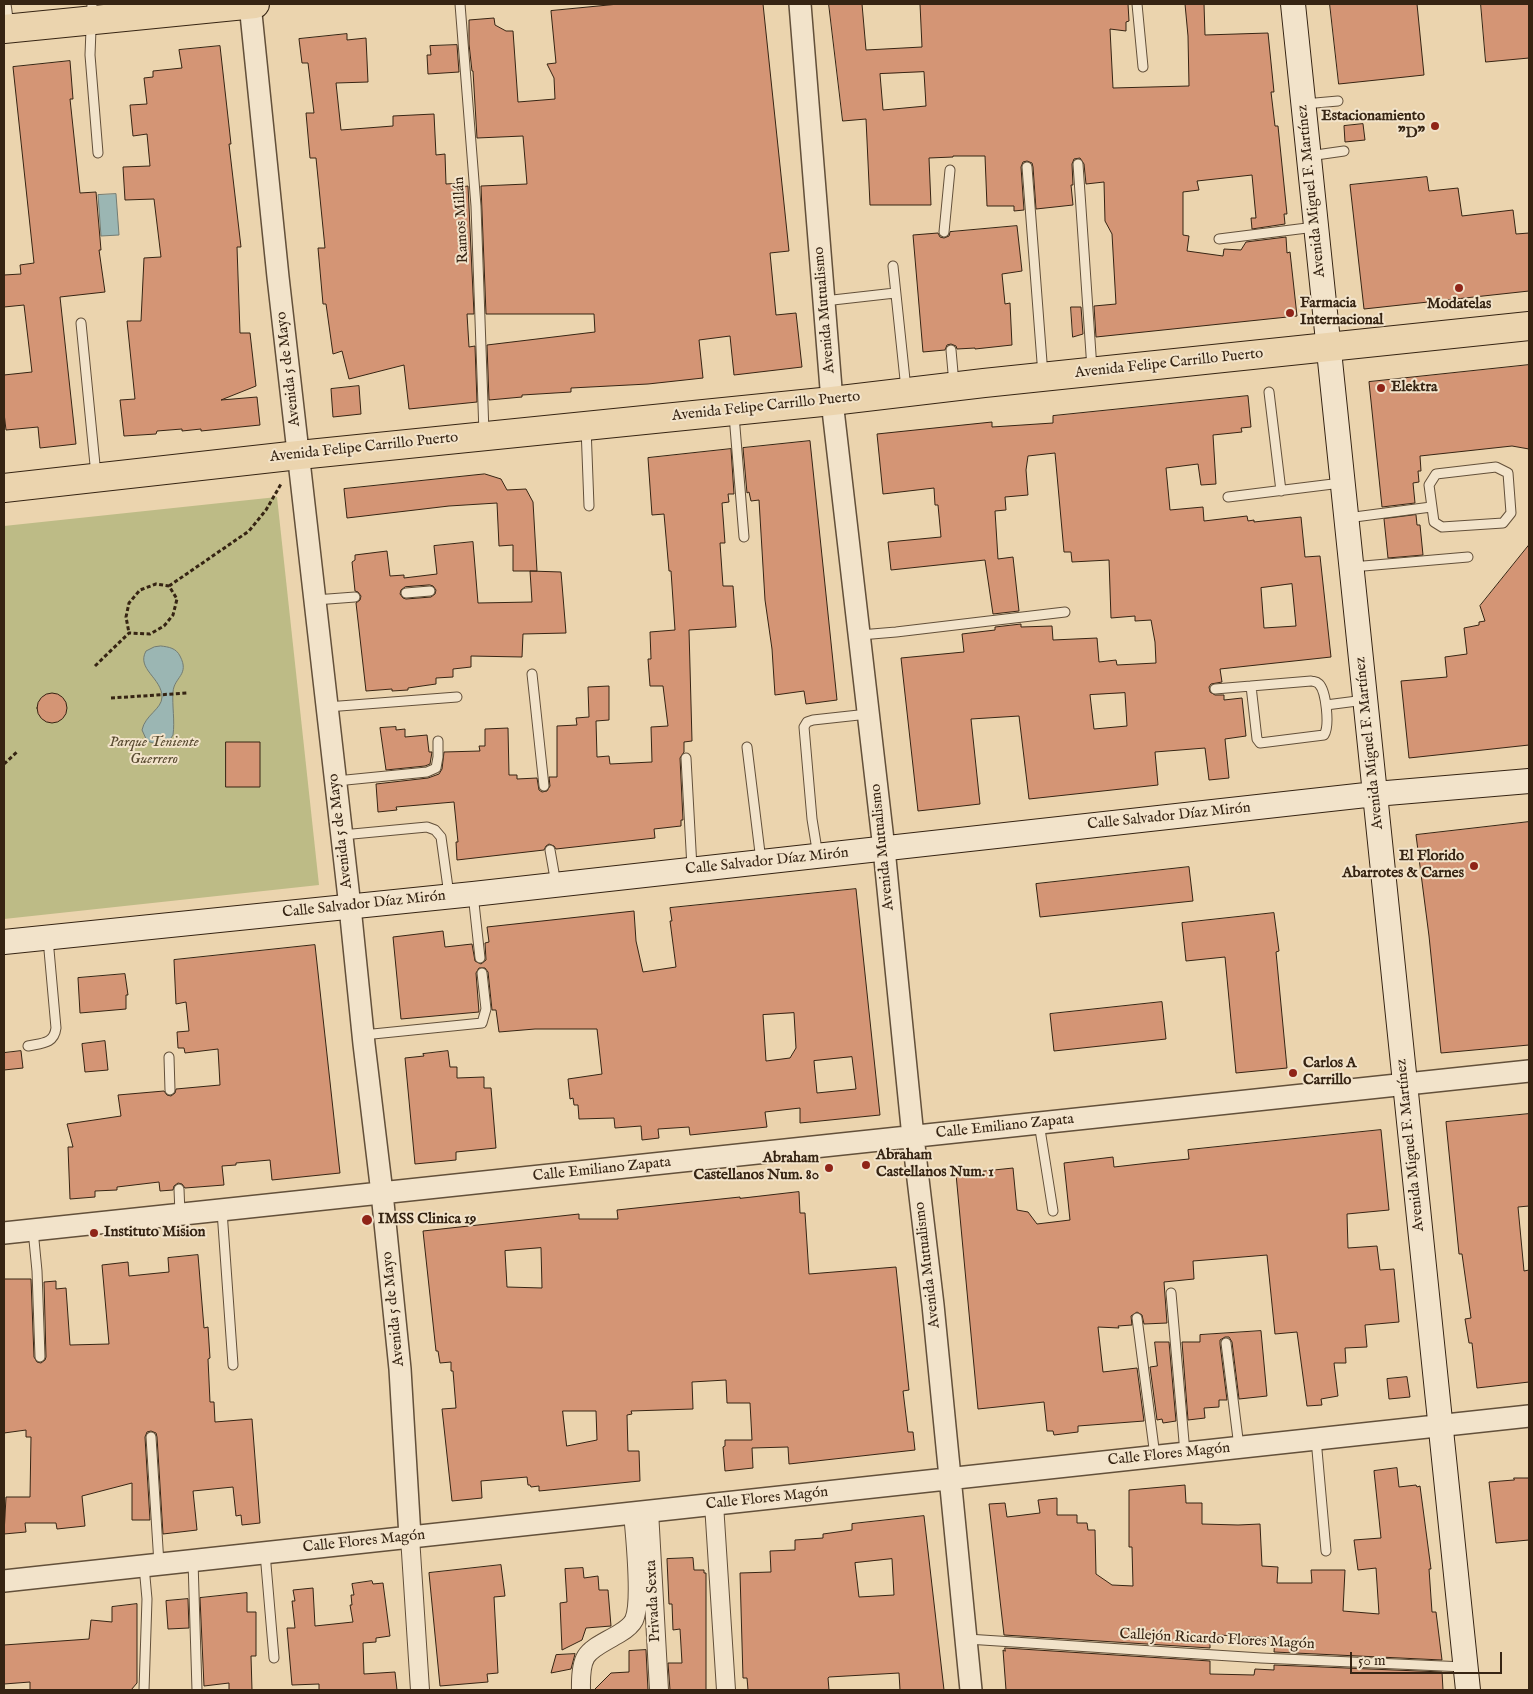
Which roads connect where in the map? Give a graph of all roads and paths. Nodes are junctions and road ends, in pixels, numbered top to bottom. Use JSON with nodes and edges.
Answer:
{"nodes":[{"id":1,"x":250,"y":4,"type":"edge"},
{"id":2,"x":255,"y":4,"type":"edge"},
{"id":3,"x":460,"y":4,"type":"edge"},
{"id":4,"x":800,"y":4,"type":"edge"},
{"id":5,"x":1137,"y":4,"type":"edge"},
{"id":6,"x":1293,"y":4,"type":"edge"},
{"id":7,"x":92,"y":12,"type":"edge"},
{"id":8,"x":6,"y":21,"type":"edge"},
{"id":9,"x":1143,"y":67,"type":"dead end"},
{"id":10,"x":1338,"y":101,"type":"dead end"},
{"id":11,"x":1303,"y":104,"type":"junction"},
{"id":12,"x":1344,"y":152,"type":"dead end"},
{"id":13,"x":98,"y":154,"type":"dead end"},
{"id":14,"x":1309,"y":156,"type":"junction"},
{"id":15,"x":1078,"y":164,"type":"dead end"},
{"id":16,"x":1027,"y":167,"type":"dead end"},
{"id":17,"x":950,"y":170,"type":"dead end"},
{"id":18,"x":1316,"y":226,"type":"junction"},
{"id":19,"x":944,"y":232,"type":"dead end"},
{"id":20,"x":1219,"y":239,"type":"dead end"},
{"id":21,"x":893,"y":266,"type":"dead end"},
{"id":22,"x":895,"y":293,"type":"junction"},
{"id":23,"x":824,"y":301,"type":"junction"},
{"id":24,"x":82,"y":323,"type":"dead end"},
{"id":25,"x":1529,"y":326,"type":"edge"},
{"id":26,"x":1329,"y":347,"type":"junction"},
{"id":27,"x":951,"y":350,"type":"dead end"},
{"id":28,"x":1092,"y":372,"type":"junction"},
{"id":29,"x":1043,"y":378,"type":"junction"},
{"id":30,"x":954,"y":386,"type":"junction"},
{"id":31,"x":907,"y":392,"type":"junction"},
{"id":32,"x":1269,"y":392,"type":"dead end"},
{"id":33,"x":832,"y":401,"type":"junction"},
{"id":34,"x":734,"y":410,"type":"junction"},
{"id":35,"x":586,"y":425,"type":"junction"},
{"id":36,"x":484,"y":435,"type":"junction"},
{"id":37,"x":299,"y":455,"type":"junction"},
{"id":38,"x":96,"y":478,"type":"junction"},
{"id":39,"x":1343,"y":483,"type":"junction"},
{"id":40,"x":4,"y":488,"type":"edge"},
{"id":41,"x":1281,"y":490,"type":"junction"},
{"id":42,"x":1228,"y":497,"type":"dead end"},
{"id":43,"x":589,"y":506,"type":"dead end"},
{"id":44,"x":1431,"y":507,"type":"junction"},
{"id":45,"x":1346,"y":518,"type":"junction"},
{"id":46,"x":744,"y":537,"type":"dead end"},
{"id":47,"x":1468,"y":557,"type":"dead end"},
{"id":48,"x":1352,"y":567,"type":"junction"},
{"id":49,"x":169,"y":586,"type":"junction"},
{"id":50,"x":430,"y":591,"type":"dead end"},
{"id":51,"x":406,"y":593,"type":"dead end"},
{"id":52,"x":356,"y":597,"type":"dead end"},
{"id":53,"x":315,"y":600,"type":"junction"},
{"id":54,"x":1065,"y":612,"type":"dead end"},
{"id":55,"x":129,"y":633,"type":"junction"},
{"id":56,"x":859,"y":635,"type":"junction"},
{"id":57,"x":95,"y":666,"type":"dead end"},
{"id":58,"x":532,"y":674,"type":"dead end"},
{"id":59,"x":1250,"y":686,"type":"junction"},
{"id":60,"x":1215,"y":689,"type":"dead end"},
{"id":61,"x":188,"y":693,"type":"dead end"},
{"id":62,"x":457,"y":697,"type":"dead end"},
{"id":63,"x":111,"y":698,"type":"dead end"},
{"id":64,"x":1365,"y":700,"type":"junction"},
{"id":65,"x":1326,"y":705,"type":"junction"},
{"id":66,"x":327,"y":708,"type":"junction"},
{"id":67,"x":868,"y":714,"type":"junction"},
{"id":68,"x":438,"y":741,"type":"dead end"},
{"id":69,"x":747,"y":747,"type":"dead end"},
{"id":70,"x":16,"y":752,"type":"dead end"},
{"id":71,"x":686,"y":758,"type":"dead end"},
{"id":72,"x":4,"y":764,"type":"edge"},
{"id":73,"x":335,"y":781,"type":"junction"},
{"id":74,"x":1529,"y":781,"type":"edge"},
{"id":75,"x":544,"y":786,"type":"dead end"},
{"id":76,"x":1375,"y":794,"type":"junction"},
{"id":77,"x":342,"y":835,"type":"junction"},
{"id":78,"x":884,"y":849,"type":"junction"},
{"id":79,"x":550,"y":850,"type":"dead end"},
{"id":80,"x":818,"y":856,"type":"junction"},
{"id":81,"x":761,"y":862,"type":"junction"},
{"id":82,"x":692,"y":870,"type":"junction"},
{"id":83,"x":556,"y":884,"type":"junction"},
{"id":84,"x":473,"y":894,"type":"junction"},
{"id":85,"x":449,"y":896,"type":"junction"},
{"id":86,"x":350,"y":907,"type":"junction"},
{"id":87,"x":48,"y":937,"type":"junction"},
{"id":88,"x":4,"y":942,"type":"edge"},
{"id":89,"x":480,"y":958,"type":"dead end"},
{"id":90,"x":482,"y":973,"type":"dead end"},
{"id":91,"x":363,"y":1035,"type":"junction"},
{"id":92,"x":28,"y":1046,"type":"dead end"},
{"id":93,"x":169,"y":1057,"type":"dead end"},
{"id":94,"x":1529,"y":1071,"type":"edge"},
{"id":95,"x":1405,"y":1084,"type":"junction"},
{"id":96,"x":170,"y":1090,"type":"dead end"},
{"id":97,"x":1039,"y":1123,"type":"junction"},
{"id":98,"x":913,"y":1137,"type":"junction"},
{"id":99,"x":179,"y":1189,"type":"dead end"},
{"id":100,"x":382,"y":1193,"type":"junction"},
{"id":101,"x":222,"y":1210,"type":"junction"},
{"id":102,"x":1053,"y":1211,"type":"dead end"},
{"id":103,"x":180,"y":1214,"type":"junction"},
{"id":104,"x":34,"y":1230,"type":"junction"},
{"id":105,"x":4,"y":1233,"type":"edge"},
{"id":106,"x":1171,"y":1293,"type":"dead end"},
{"id":107,"x":1137,"y":1318,"type":"dead end"},
{"id":108,"x":1226,"y":1343,"type":"dead end"},
{"id":109,"x":40,"y":1356,"type":"dead end"},
{"id":110,"x":233,"y":1365,"type":"dead end"},
{"id":111,"x":1529,"y":1416,"type":"edge"},
{"id":112,"x":1440,"y":1425,"type":"junction"},
{"id":113,"x":151,"y":1437,"type":"dead end"},
{"id":114,"x":1316,"y":1439,"type":"junction"},
{"id":115,"x":1239,"y":1447,"type":"junction"},
{"id":116,"x":1185,"y":1453,"type":"junction"},
{"id":117,"x":1155,"y":1456,"type":"junction"},
{"id":118,"x":950,"y":1479,"type":"junction"},
{"id":119,"x":714,"y":1504,"type":"junction"},
{"id":120,"x":641,"y":1512,"type":"junction"},
{"id":121,"x":410,"y":1537,"type":"junction"},
{"id":122,"x":1326,"y":1551,"type":"dead end"},
{"id":123,"x":265,"y":1553,"type":"junction"},
{"id":124,"x":193,"y":1561,"type":"junction"},
{"id":125,"x":152,"y":1565,"type":"junction"},
{"id":126,"x":4,"y":1581,"type":"edge"},
{"id":127,"x":966,"y":1639,"type":"junction"},
{"id":128,"x":274,"y":1658,"type":"dead end"},
{"id":129,"x":1467,"y":1679,"type":"edge"},
{"id":130,"x":144,"y":1690,"type":"edge"},
{"id":131,"x":197,"y":1690,"type":"edge"},
{"id":132,"x":420,"y":1690,"type":"edge"},
{"id":133,"x":581,"y":1690,"type":"edge"},
{"id":134,"x":659,"y":1690,"type":"edge"},
{"id":135,"x":726,"y":1690,"type":"edge"},
{"id":136,"x":971,"y":1690,"type":"edge"}],
"edges":[{"from":1,"to":2,"type":"main road"},
{"from":1,"to":7,"type":"main road"},
{"from":1,"to":37,"type":"street","name":"Avenida 5 de Mayo"},
{"from":3,"to":36,"type":"lane","name":"Ramos Millán"},
{"from":4,"to":23,"type":"street","name":"Avenida Mutualismo"},
{"from":5,"to":9,"type":"lane"},
{"from":6,"to":11,"type":"main road","name":"Avenida Miguel F. Martínez"},
{"from":7,"to":8,"type":"main road"},
{"from":7,"to":13,"type":"lane"},
{"from":10,"to":11,"type":"lane"},
{"from":11,"to":14,"type":"main road","name":"Avenida Miguel F. Martínez"},
{"from":12,"to":14,"type":"lane"},
{"from":14,"to":18,"type":"main road","name":"Avenida Miguel F. Martínez"},
{"from":15,"to":28,"type":"lane"},
{"from":16,"to":29,"type":"lane"},
{"from":17,"to":19,"type":"lane"},
{"from":18,"to":20,"type":"lane"},
{"from":18,"to":26,"type":"main road","name":"Avenida Miguel F. Martínez"},
{"from":21,"to":22,"type":"lane"},
{"from":22,"to":23,"type":"lane"},
{"from":22,"to":31,"type":"lane"},
{"from":23,"to":33,"type":"street","name":"Avenida Mutualismo"},
{"from":24,"to":38,"type":"lane"},
{"from":25,"to":26,"type":"main road","name":"Avenida Felipe Carrillo Puerto"},
{"from":26,"to":28,"type":"main road","name":"Avenida Felipe Carrillo Puerto"},
{"from":26,"to":39,"type":"main road","name":"Avenida Miguel F. Martínez"},
{"from":27,"to":30,"type":"lane"},
{"from":28,"to":29,"type":"main road","name":"Avenida Felipe Carrillo Puerto"},
{"from":29,"to":30,"type":"main road","name":"Avenida Felipe Carrillo Puerto"},
{"from":30,"to":31,"type":"main road","name":"Avenida Felipe Carrillo Puerto"},
{"from":31,"to":33,"type":"main road","name":"Avenida Felipe Carrillo Puerto"},
{"from":32,"to":41,"type":"lane"},
{"from":33,"to":34,"type":"main road","name":"Avenida Felipe Carrillo Puerto"},
{"from":33,"to":56,"type":"street","name":"Avenida Mutualismo"},
{"from":34,"to":35,"type":"main road","name":"Avenida Felipe Carrillo Puerto"},
{"from":34,"to":46,"type":"lane"},
{"from":35,"to":36,"type":"main road","name":"Avenida Felipe Carrillo Puerto"},
{"from":35,"to":43,"type":"lane"},
{"from":36,"to":37,"type":"main road","name":"Avenida Felipe Carrillo Puerto"},
{"from":37,"to":38,"type":"main road","name":"Avenida Felipe Carrillo Puerto"},
{"from":37,"to":49,"type":"path"},
{"from":37,"to":53,"type":"street","name":"Avenida 5 de Mayo"},
{"from":38,"to":40,"type":"main road","name":"Avenida Felipe Carrillo Puerto"},
{"from":39,"to":41,"type":"lane"},
{"from":39,"to":45,"type":"main road","name":"Avenida Miguel F. Martínez"},
{"from":41,"to":42,"type":"lane"},
{"from":44,"to":44,"type":"lane"},
{"from":44,"to":45,"type":"lane"},
{"from":45,"to":48,"type":"main road","name":"Avenida Miguel F. Martínez"},
{"from":47,"to":48,"type":"lane"},
{"from":48,"to":64,"type":"main road","name":"Avenida Miguel F. Martínez"},
{"from":49,"to":55,"type":"path"},
{"from":49,"to":55,"type":"path"},
{"from":50,"to":51,"type":"lane"},
{"from":52,"to":53,"type":"lane"},
{"from":53,"to":66,"type":"street","name":"Avenida 5 de Mayo"},
{"from":54,"to":56,"type":"lane"},
{"from":55,"to":57,"type":"path"},
{"from":56,"to":67,"type":"street","name":"Avenida Mutualismo"},
{"from":58,"to":75,"type":"lane"},
{"from":59,"to":60,"type":"lane"},
{"from":59,"to":65,"type":"lane"},
{"from":59,"to":65,"type":"lane"},
{"from":61,"to":63,"type":"path"},
{"from":62,"to":66,"type":"lane"},
{"from":64,"to":65,"type":"lane"},
{"from":64,"to":76,"type":"main road","name":"Avenida Miguel F. Martínez"},
{"from":66,"to":73,"type":"street","name":"Avenida 5 de Mayo"},
{"from":67,"to":78,"type":"street","name":"Avenida Mutualismo"},
{"from":67,"to":80,"type":"lane"},
{"from":68,"to":73,"type":"lane"},
{"from":69,"to":81,"type":"lane"},
{"from":70,"to":72,"type":"path"},
{"from":71,"to":82,"type":"lane"},
{"from":73,"to":77,"type":"street","name":"Avenida 5 de Mayo"},
{"from":74,"to":76,"type":"main road","name":"Calle Salvador Díaz Mirón"},
{"from":76,"to":78,"type":"main road","name":"Calle Salvador Díaz Mirón"},
{"from":76,"to":95,"type":"main road","name":"Avenida Miguel F. Martínez"},
{"from":77,"to":85,"type":"lane"},
{"from":77,"to":86,"type":"street","name":"Avenida 5 de Mayo"},
{"from":78,"to":80,"type":"main road","name":"Calle Salvador Díaz Mirón"},
{"from":78,"to":98,"type":"street","name":"Avenida Mutualismo"},
{"from":79,"to":83,"type":"lane"},
{"from":80,"to":81,"type":"main road","name":"Calle Salvador Díaz Mirón"},
{"from":81,"to":82,"type":"main road","name":"Calle Salvador Díaz Mirón"},
{"from":82,"to":83,"type":"main road","name":"Calle Salvador Díaz Mirón"},
{"from":83,"to":84,"type":"main road","name":"Calle Salvador Díaz Mirón"},
{"from":84,"to":85,"type":"main road","name":"Calle Salvador Díaz Mirón"},
{"from":84,"to":89,"type":"lane"},
{"from":85,"to":86,"type":"main road","name":"Calle Salvador Díaz Mirón"},
{"from":86,"to":87,"type":"main road","name":"Calle Salvador Díaz Mirón"},
{"from":86,"to":91,"type":"street","name":"Avenida 5 de Mayo"},
{"from":87,"to":88,"type":"main road","name":"Calle Salvador Díaz Mirón"},
{"from":87,"to":92,"type":"lane"},
{"from":90,"to":91,"type":"lane"},
{"from":91,"to":100,"type":"street","name":"Avenida 5 de Mayo"},
{"from":93,"to":96,"type":"lane"},
{"from":94,"to":95,"type":"street","name":"Calle Emiliano Zapata"},
{"from":95,"to":97,"type":"street","name":"Calle Emiliano Zapata"},
{"from":95,"to":112,"type":"main road","name":"Avenida Miguel F. Martínez"},
{"from":97,"to":98,"type":"street","name":"Calle Emiliano Zapata"},
{"from":97,"to":102,"type":"lane"},
{"from":98,"to":100,"type":"street","name":"Calle Emiliano Zapata"},
{"from":98,"to":118,"type":"street","name":"Avenida Mutualismo"},
{"from":99,"to":103,"type":"lane"},
{"from":100,"to":101,"type":"street","name":"Calle Emiliano Zapata"},
{"from":100,"to":121,"type":"street","name":"Avenida 5 de Mayo"},
{"from":101,"to":103,"type":"street","name":"Calle Emiliano Zapata"},
{"from":101,"to":110,"type":"lane"},
{"from":103,"to":104,"type":"street","name":"Calle Emiliano Zapata"},
{"from":104,"to":105,"type":"street","name":"Calle Emiliano Zapata"},
{"from":104,"to":109,"type":"lane"},
{"from":106,"to":116,"type":"lane"},
{"from":107,"to":117,"type":"lane"},
{"from":108,"to":115,"type":"lane"},
{"from":111,"to":112,"type":"street","name":"Calle Flores Magón"},
{"from":112,"to":114,"type":"street","name":"Calle Flores Magón"},
{"from":112,"to":129,"type":"main road","name":"Avenida Miguel F. Martínez"},
{"from":113,"to":125,"type":"lane"},
{"from":114,"to":115,"type":"street","name":"Calle Flores Magón"},
{"from":114,"to":122,"type":"lane"},
{"from":115,"to":116,"type":"street","name":"Calle Flores Magón"},
{"from":116,"to":117,"type":"street","name":"Calle Flores Magón"},
{"from":117,"to":118,"type":"street","name":"Calle Flores Magón"},
{"from":118,"to":119,"type":"street","name":"Calle Flores Magón"},
{"from":118,"to":127,"type":"street","name":"Avenida Mutualismo"},
{"from":119,"to":120,"type":"street","name":"Calle Flores Magón"},
{"from":119,"to":135,"type":"street"},
{"from":120,"to":121,"type":"street","name":"Calle Flores Magón"},
{"from":120,"to":133,"type":"street"},
{"from":120,"to":134,"type":"street","name":"Privada Sexta"},
{"from":121,"to":123,"type":"street","name":"Calle Flores Magón"},
{"from":121,"to":132,"type":"street","name":"Avenida 5 de Mayo"},
{"from":123,"to":124,"type":"street","name":"Calle Flores Magón"},
{"from":123,"to":128,"type":"lane"},
{"from":124,"to":125,"type":"street","name":"Calle Flores Magón"},
{"from":124,"to":131,"type":"lane"},
{"from":125,"to":126,"type":"street","name":"Calle Flores Magón"},
{"from":125,"to":130,"type":"lane"},
{"from":127,"to":129,"type":"lane","name":"Callejón Ricardo Flores Magón"},
{"from":127,"to":136,"type":"street","name":"Avenida Mutualismo"}]}
